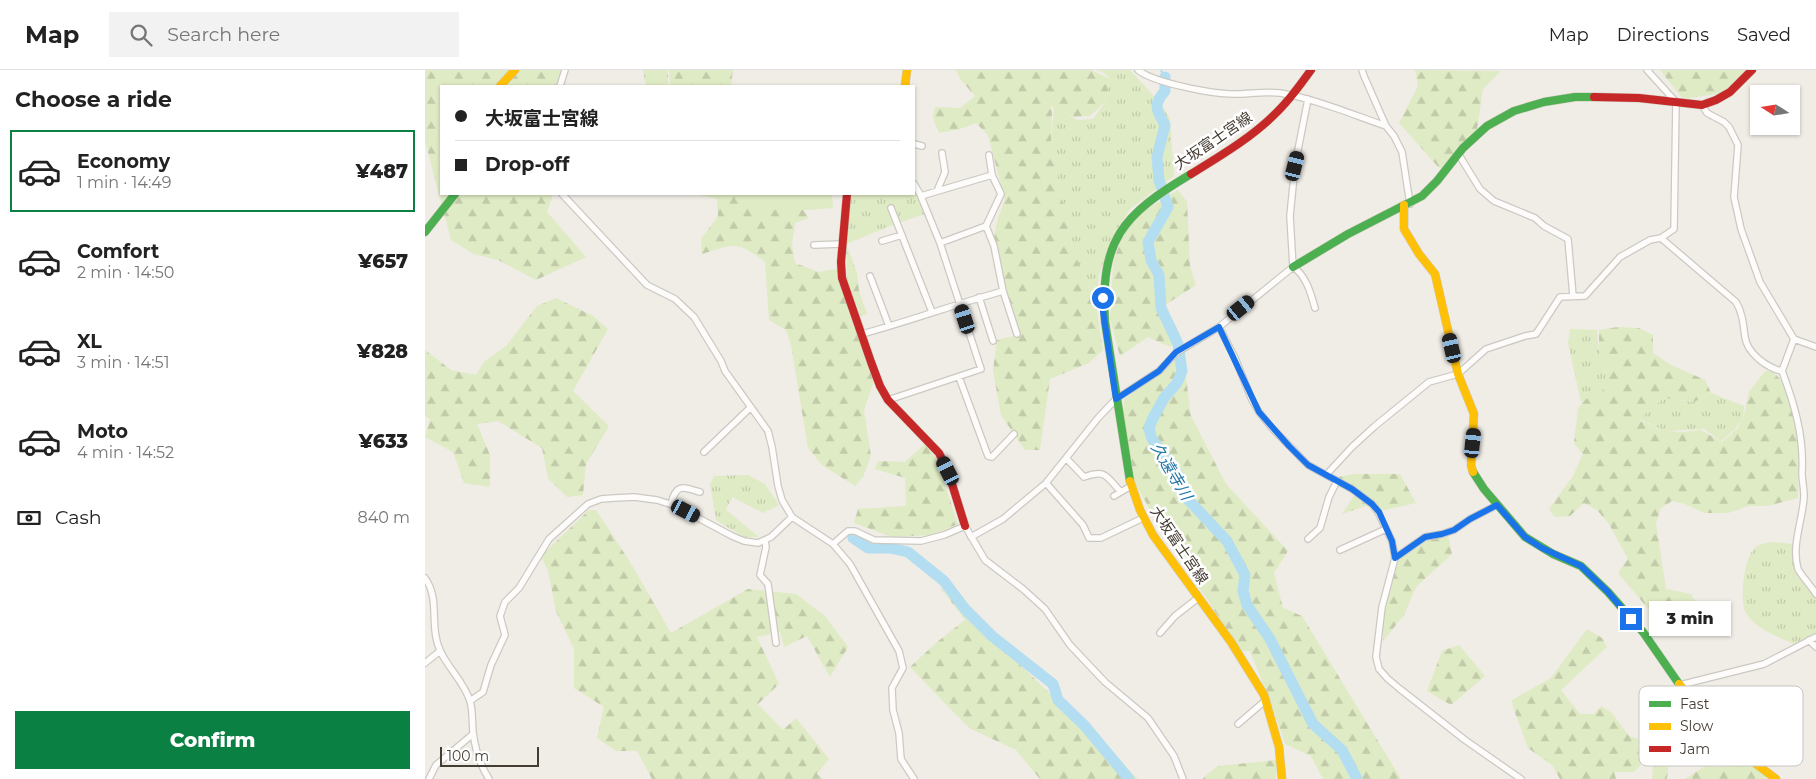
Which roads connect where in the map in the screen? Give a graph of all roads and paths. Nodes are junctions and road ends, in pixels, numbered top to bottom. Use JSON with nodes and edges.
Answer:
{"nodes":[{"id":1,"x":515,"y":70,"type":"edge"},
{"id":2,"x":565,"y":70,"type":"edge"},
{"id":3,"x":907,"y":70,"type":"edge"},
{"id":4,"x":1138,"y":70,"type":"edge"},
{"id":5,"x":1311,"y":70,"type":"edge"},
{"id":6,"x":1363,"y":70,"type":"edge"},
{"id":7,"x":1647,"y":70,"type":"edge"},
{"id":8,"x":1752,"y":70,"type":"edge"},
{"id":9,"x":501,"y":85,"type":"edge"},
{"id":10,"x":560,"y":85,"type":"edge"},
{"id":11,"x":905,"y":85,"type":"edge"},
{"id":12,"x":1292,"y":96,"type":"junction"},
{"id":13,"x":1308,"y":99,"type":"junction"},
{"id":14,"x":1675,"y":102,"type":"junction"},
{"id":15,"x":1702,"y":105,"type":"junction"},
{"id":16,"x":1386,"y":126,"type":"junction"},
{"id":17,"x":915,"y":144,"type":"edge"},
{"id":18,"x":922,"y":146,"type":"dead end"},
{"id":19,"x":942,"y":153,"type":"dead end"},
{"id":20,"x":1459,"y":155,"type":"junction"},
{"id":21,"x":989,"y":156,"type":"dead end"},
{"id":22,"x":992,"y":175,"type":"junction"},
{"id":23,"x":915,"y":186,"type":"edge"},
{"id":24,"x":937,"y":191,"type":"junction"},
{"id":25,"x":454,"y":195,"type":"edge"},
{"id":26,"x":563,"y":195,"type":"edge"},
{"id":27,"x":847,"y":195,"type":"edge"},
{"id":28,"x":921,"y":196,"type":"junction"},
{"id":29,"x":1407,"y":204,"type":"junction"},
{"id":30,"x":891,"y":208,"type":"dead end"},
{"id":31,"x":986,"y":226,"type":"junction"},
{"id":32,"x":425,"y":232,"type":"edge"},
{"id":33,"x":902,"y":235,"type":"junction"},
{"id":34,"x":1661,"y":238,"type":"junction"},
{"id":35,"x":882,"y":241,"type":"dead end"},
{"id":36,"x":940,"y":243,"type":"junction"},
{"id":37,"x":842,"y":244,"type":"junction"},
{"id":38,"x":815,"y":245,"type":"dead end"},
{"id":39,"x":1293,"y":267,"type":"junction"},
{"id":40,"x":870,"y":276,"type":"dead end"},
{"id":41,"x":1003,"y":291,"type":"junction"},
{"id":42,"x":1573,"y":296,"type":"junction"},
{"id":43,"x":979,"y":297,"type":"junction"},
{"id":44,"x":959,"y":302,"type":"junction"},
{"id":45,"x":1315,"y":308,"type":"dead end"},
{"id":46,"x":932,"y":312,"type":"junction"},
{"id":47,"x":889,"y":326,"type":"junction"},
{"id":48,"x":1219,"y":327,"type":"junction"},
{"id":49,"x":862,"y":334,"type":"junction"},
{"id":50,"x":1017,"y":334,"type":"dead end"},
{"id":51,"x":1794,"y":339,"type":"junction"},
{"id":52,"x":993,"y":341,"type":"dead end"},
{"id":53,"x":1816,"y":347,"type":"edge"},
{"id":54,"x":1782,"y":372,"type":"junction"},
{"id":55,"x":1458,"y":374,"type":"junction"},
{"id":56,"x":959,"y":377,"type":"junction"},
{"id":57,"x":1116,"y":399,"type":"junction"},
{"id":58,"x":888,"y":400,"type":"junction"},
{"id":59,"x":751,"y":407,"type":"junction"},
{"id":60,"x":1014,"y":434,"type":"dead end"},
{"id":61,"x":704,"y":452,"type":"dead end"},
{"id":62,"x":1066,"y":458,"type":"junction"},
{"id":63,"x":1327,"y":474,"type":"junction"},
{"id":64,"x":1337,"y":481,"type":"junction"},
{"id":65,"x":1046,"y":483,"type":"junction"},
{"id":66,"x":1131,"y":486,"type":"junction"},
{"id":67,"x":1120,"y":491,"type":"junction"},
{"id":68,"x":701,"y":492,"type":"dead end"},
{"id":69,"x":1114,"y":496,"type":"dead end"},
{"id":70,"x":671,"y":504,"type":"junction"},
{"id":71,"x":1497,"y":505,"type":"junction"},
{"id":72,"x":792,"y":517,"type":"junction"},
{"id":73,"x":1143,"y":518,"type":"junction"},
{"id":74,"x":965,"y":526,"type":"junction"},
{"id":75,"x":1386,"y":529,"type":"junction"},
{"id":76,"x":971,"y":536,"type":"junction"},
{"id":77,"x":1308,"y":539,"type":"dead end"},
{"id":78,"x":765,"y":541,"type":"junction"},
{"id":79,"x":833,"y":544,"type":"junction"},
{"id":80,"x":1340,"y":550,"type":"dead end"},
{"id":81,"x":1395,"y":558,"type":"junction"},
{"id":82,"x":425,"y":578,"type":"edge"},
{"id":83,"x":1816,"y":594,"type":"edge"},
{"id":84,"x":1198,"y":598,"type":"junction"},
{"id":85,"x":1160,"y":633,"type":"dead end"},
{"id":86,"x":1816,"y":637,"type":"edge"},
{"id":87,"x":1809,"y":640,"type":"junction"},
{"id":88,"x":776,"y":643,"type":"dead end"},
{"id":89,"x":1816,"y":647,"type":"edge"},
{"id":90,"x":440,"y":651,"type":"junction"},
{"id":91,"x":425,"y":663,"type":"edge"},
{"id":92,"x":1680,"y":685,"type":"joint"},
{"id":93,"x":1266,"y":700,"type":"junction"},
{"id":94,"x":470,"y":701,"type":"junction"},
{"id":95,"x":1238,"y":724,"type":"dead end"},
{"id":96,"x":473,"y":734,"type":"junction"},
{"id":97,"x":1759,"y":766,"type":"edge"},
{"id":98,"x":429,"y":779,"type":"edge"},
{"id":99,"x":489,"y":779,"type":"edge"},
{"id":100,"x":914,"y":779,"type":"edge"},
{"id":101,"x":1183,"y":779,"type":"edge"},
{"id":102,"x":1282,"y":779,"type":"edge"},
{"id":103,"x":1521,"y":779,"type":"edge"},
{"id":104,"x":1776,"y":779,"type":"edge"}],
"edges":[{"from":1,"to":9,"type":"street"},
{"from":2,"to":10,"type":"street"},
{"from":3,"to":11,"type":"street"},
{"from":4,"to":12,"type":"street"},
{"from":5,"to":12,"type":"street","name":"大坂富士宮線"},
{"from":6,"to":16,"type":"street"},
{"from":7,"to":14,"type":"street"},
{"from":8,"to":15,"type":"street"},
{"from":12,"to":13,"type":"street"},
{"from":12,"to":57,"type":"street","name":"大坂富士宮線"},
{"from":13,"to":16,"type":"street"},
{"from":13,"to":39,"type":"street"},
{"from":14,"to":15,"type":"street"},
{"from":14,"to":20,"type":"street"},
{"from":14,"to":34,"type":"street"},
{"from":15,"to":51,"type":"street"},
{"from":16,"to":29,"type":"street"},
{"from":17,"to":18,"type":"street"},
{"from":19,"to":24,"type":"street"},
{"from":20,"to":29,"type":"street"},
{"from":20,"to":42,"type":"street"},
{"from":21,"to":22,"type":"street"},
{"from":22,"to":24,"type":"street"},
{"from":22,"to":31,"type":"street"},
{"from":23,"to":28,"type":"street"},
{"from":24,"to":28,"type":"street"},
{"from":25,"to":32,"type":"street"},
{"from":26,"to":59,"type":"street"},
{"from":27,"to":37,"type":"street"},
{"from":28,"to":36,"type":"street"},
{"from":29,"to":39,"type":"street"},
{"from":29,"to":55,"type":"street"},
{"from":30,"to":33,"type":"street"},
{"from":31,"to":36,"type":"street"},
{"from":31,"to":41,"type":"street"},
{"from":33,"to":35,"type":"street"},
{"from":33,"to":46,"type":"street"},
{"from":34,"to":42,"type":"street"},
{"from":34,"to":54,"type":"street"},
{"from":36,"to":44,"type":"street"},
{"from":37,"to":38,"type":"street"},
{"from":37,"to":49,"type":"street"},
{"from":39,"to":45,"type":"street"},
{"from":39,"to":48,"type":"street"},
{"from":40,"to":47,"type":"street"},
{"from":41,"to":43,"type":"street"},
{"from":41,"to":50,"type":"street"},
{"from":42,"to":55,"type":"street"},
{"from":43,"to":44,"type":"street"},
{"from":43,"to":52,"type":"street"},
{"from":44,"to":46,"type":"street"},
{"from":44,"to":56,"type":"street"},
{"from":46,"to":47,"type":"street"},
{"from":47,"to":49,"type":"street"},
{"from":48,"to":57,"type":"street"},
{"from":48,"to":63,"type":"street"},
{"from":49,"to":58,"type":"street"},
{"from":51,"to":53,"type":"street"},
{"from":51,"to":54,"type":"street"},
{"from":54,"to":83,"type":"street"},
{"from":55,"to":63,"type":"street"},
{"from":55,"to":71,"type":"street"},
{"from":56,"to":58,"type":"street"},
{"from":56,"to":60,"type":"street"},
{"from":57,"to":62,"type":"street"},
{"from":57,"to":66,"type":"street","name":"大坂富士宮線"},
{"from":58,"to":74,"type":"street"},
{"from":59,"to":61,"type":"street"},
{"from":59,"to":72,"type":"street"},
{"from":62,"to":65,"type":"street"},
{"from":62,"to":67,"type":"street"},
{"from":63,"to":64,"type":"street"},
{"from":64,"to":75,"type":"street"},
{"from":64,"to":77,"type":"street"},
{"from":65,"to":73,"type":"street"},
{"from":65,"to":76,"type":"street"},
{"from":66,"to":67,"type":"street"},
{"from":66,"to":73,"type":"street","name":"大坂富士宮線"},
{"from":67,"to":69,"type":"street"},
{"from":68,"to":70,"type":"street"},
{"from":70,"to":78,"type":"street"},
{"from":70,"to":94,"type":"street"},
{"from":71,"to":81,"type":"street"},
{"from":71,"to":92,"type":"street"},
{"from":72,"to":78,"type":"street"},
{"from":72,"to":79,"type":"street"},
{"from":73,"to":84,"type":"street","name":"大坂富士宮線"},
{"from":74,"to":76,"type":"street"},
{"from":74,"to":79,"type":"street"},
{"from":75,"to":80,"type":"street"},
{"from":75,"to":81,"type":"street"},
{"from":76,"to":101,"type":"street"},
{"from":78,"to":88,"type":"street"},
{"from":79,"to":100,"type":"street"},
{"from":81,"to":103,"type":"street"},
{"from":82,"to":90,"type":"street"},
{"from":84,"to":85,"type":"street"},
{"from":84,"to":93,"type":"street","name":"大坂富士宮線"},
{"from":86,"to":87,"type":"street"},
{"from":87,"to":89,"type":"street"},
{"from":87,"to":92,"type":"street"},
{"from":90,"to":91,"type":"street"},
{"from":90,"to":94,"type":"street"},
{"from":93,"to":95,"type":"street"},
{"from":93,"to":102,"type":"street","name":"大坂富士宮線"},
{"from":94,"to":96,"type":"street"},
{"from":96,"to":98,"type":"street"},
{"from":96,"to":99,"type":"street"},
{"from":97,"to":104,"type":"street"}]}
